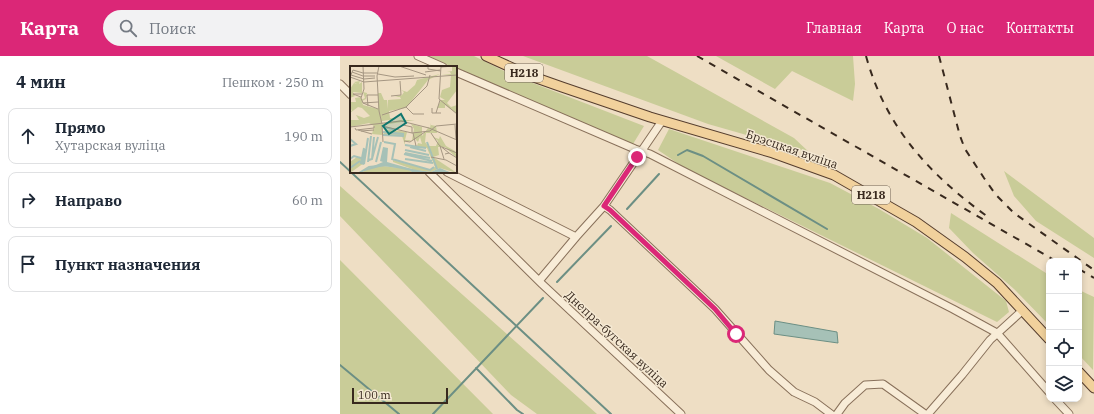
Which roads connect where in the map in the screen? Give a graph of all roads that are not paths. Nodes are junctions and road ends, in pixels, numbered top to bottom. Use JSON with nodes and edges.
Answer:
{"nodes":[{"id":1,"x":418,"y":56,"type":"edge"},
{"id":2,"x":486,"y":56,"type":"edge"},
{"id":3,"x":441,"y":66,"type":"edge"},
{"id":4,"x":457,"y":72,"type":"edge"},
{"id":5,"x":340,"y":84,"type":"edge"},
{"id":6,"x":350,"y":94,"type":"edge"},
{"id":7,"x":662,"y":121,"type":"junction"},
{"id":8,"x":641,"y":151,"type":"junction"},
{"id":9,"x":429,"y":173,"type":"edge"},
{"id":10,"x":449,"y":173,"type":"edge"},
{"id":11,"x":604,"y":206,"type":"junction"},
{"id":12,"x":576,"y":237,"type":"junction"},
{"id":13,"x":539,"y":281,"type":"junction"},
{"id":14,"x":1023,"y":310,"type":"junction"},
{"id":15,"x":997,"y":333,"type":"junction"},
{"id":16,"x":1046,"y":336,"type":"edge"},
{"id":17,"x":1082,"y":375,"type":"edge"},
{"id":18,"x":1094,"y":388,"type":"edge"},
{"id":19,"x":1046,"y":389,"type":"edge"},
{"id":20,"x":1058,"y":402,"type":"edge"},
{"id":21,"x":680,"y":414,"type":"edge"},
{"id":22,"x":831,"y":414,"type":"edge"},
{"id":23,"x":837,"y":414,"type":"edge"},
{"id":24,"x":926,"y":414,"type":"edge"},
{"id":25,"x":1068,"y":414,"type":"edge"}],
"edges":[{"from":1,"to":3,"type":"street"},
{"from":2,"to":7,"type":"main road","name":"Брэсцкая вуліца","number":"Н218"},
{"from":4,"to":8,"type":"street"},
{"from":5,"to":6,"type":"street"},
{"from":7,"to":8,"type":"street"},
{"from":7,"to":14,"type":"main road","name":"Брэсцкая вуліца","number":"Н218"},
{"from":8,"to":11,"type":"street"},
{"from":8,"to":15,"type":"street"},
{"from":9,"to":13,"type":"street","name":"Днепра-бугская вуліца"},
{"from":10,"to":12,"type":"street"},
{"from":11,"to":12,"type":"street"},
{"from":11,"to":22,"type":"street"},
{"from":12,"to":13,"type":"street"},
{"from":13,"to":21,"type":"street","name":"Днепра-бугская вуліца"},
{"from":14,"to":15,"type":"street"},
{"from":14,"to":16,"type":"main road","name":"Брэсцкая вуліца","number":"Н218"},
{"from":15,"to":19,"type":"street"},
{"from":15,"to":24,"type":"street"},
{"from":17,"to":18,"type":"main road"},
{"from":20,"to":25,"type":"street"},
{"from":23,"to":24,"type":"street"}]}
